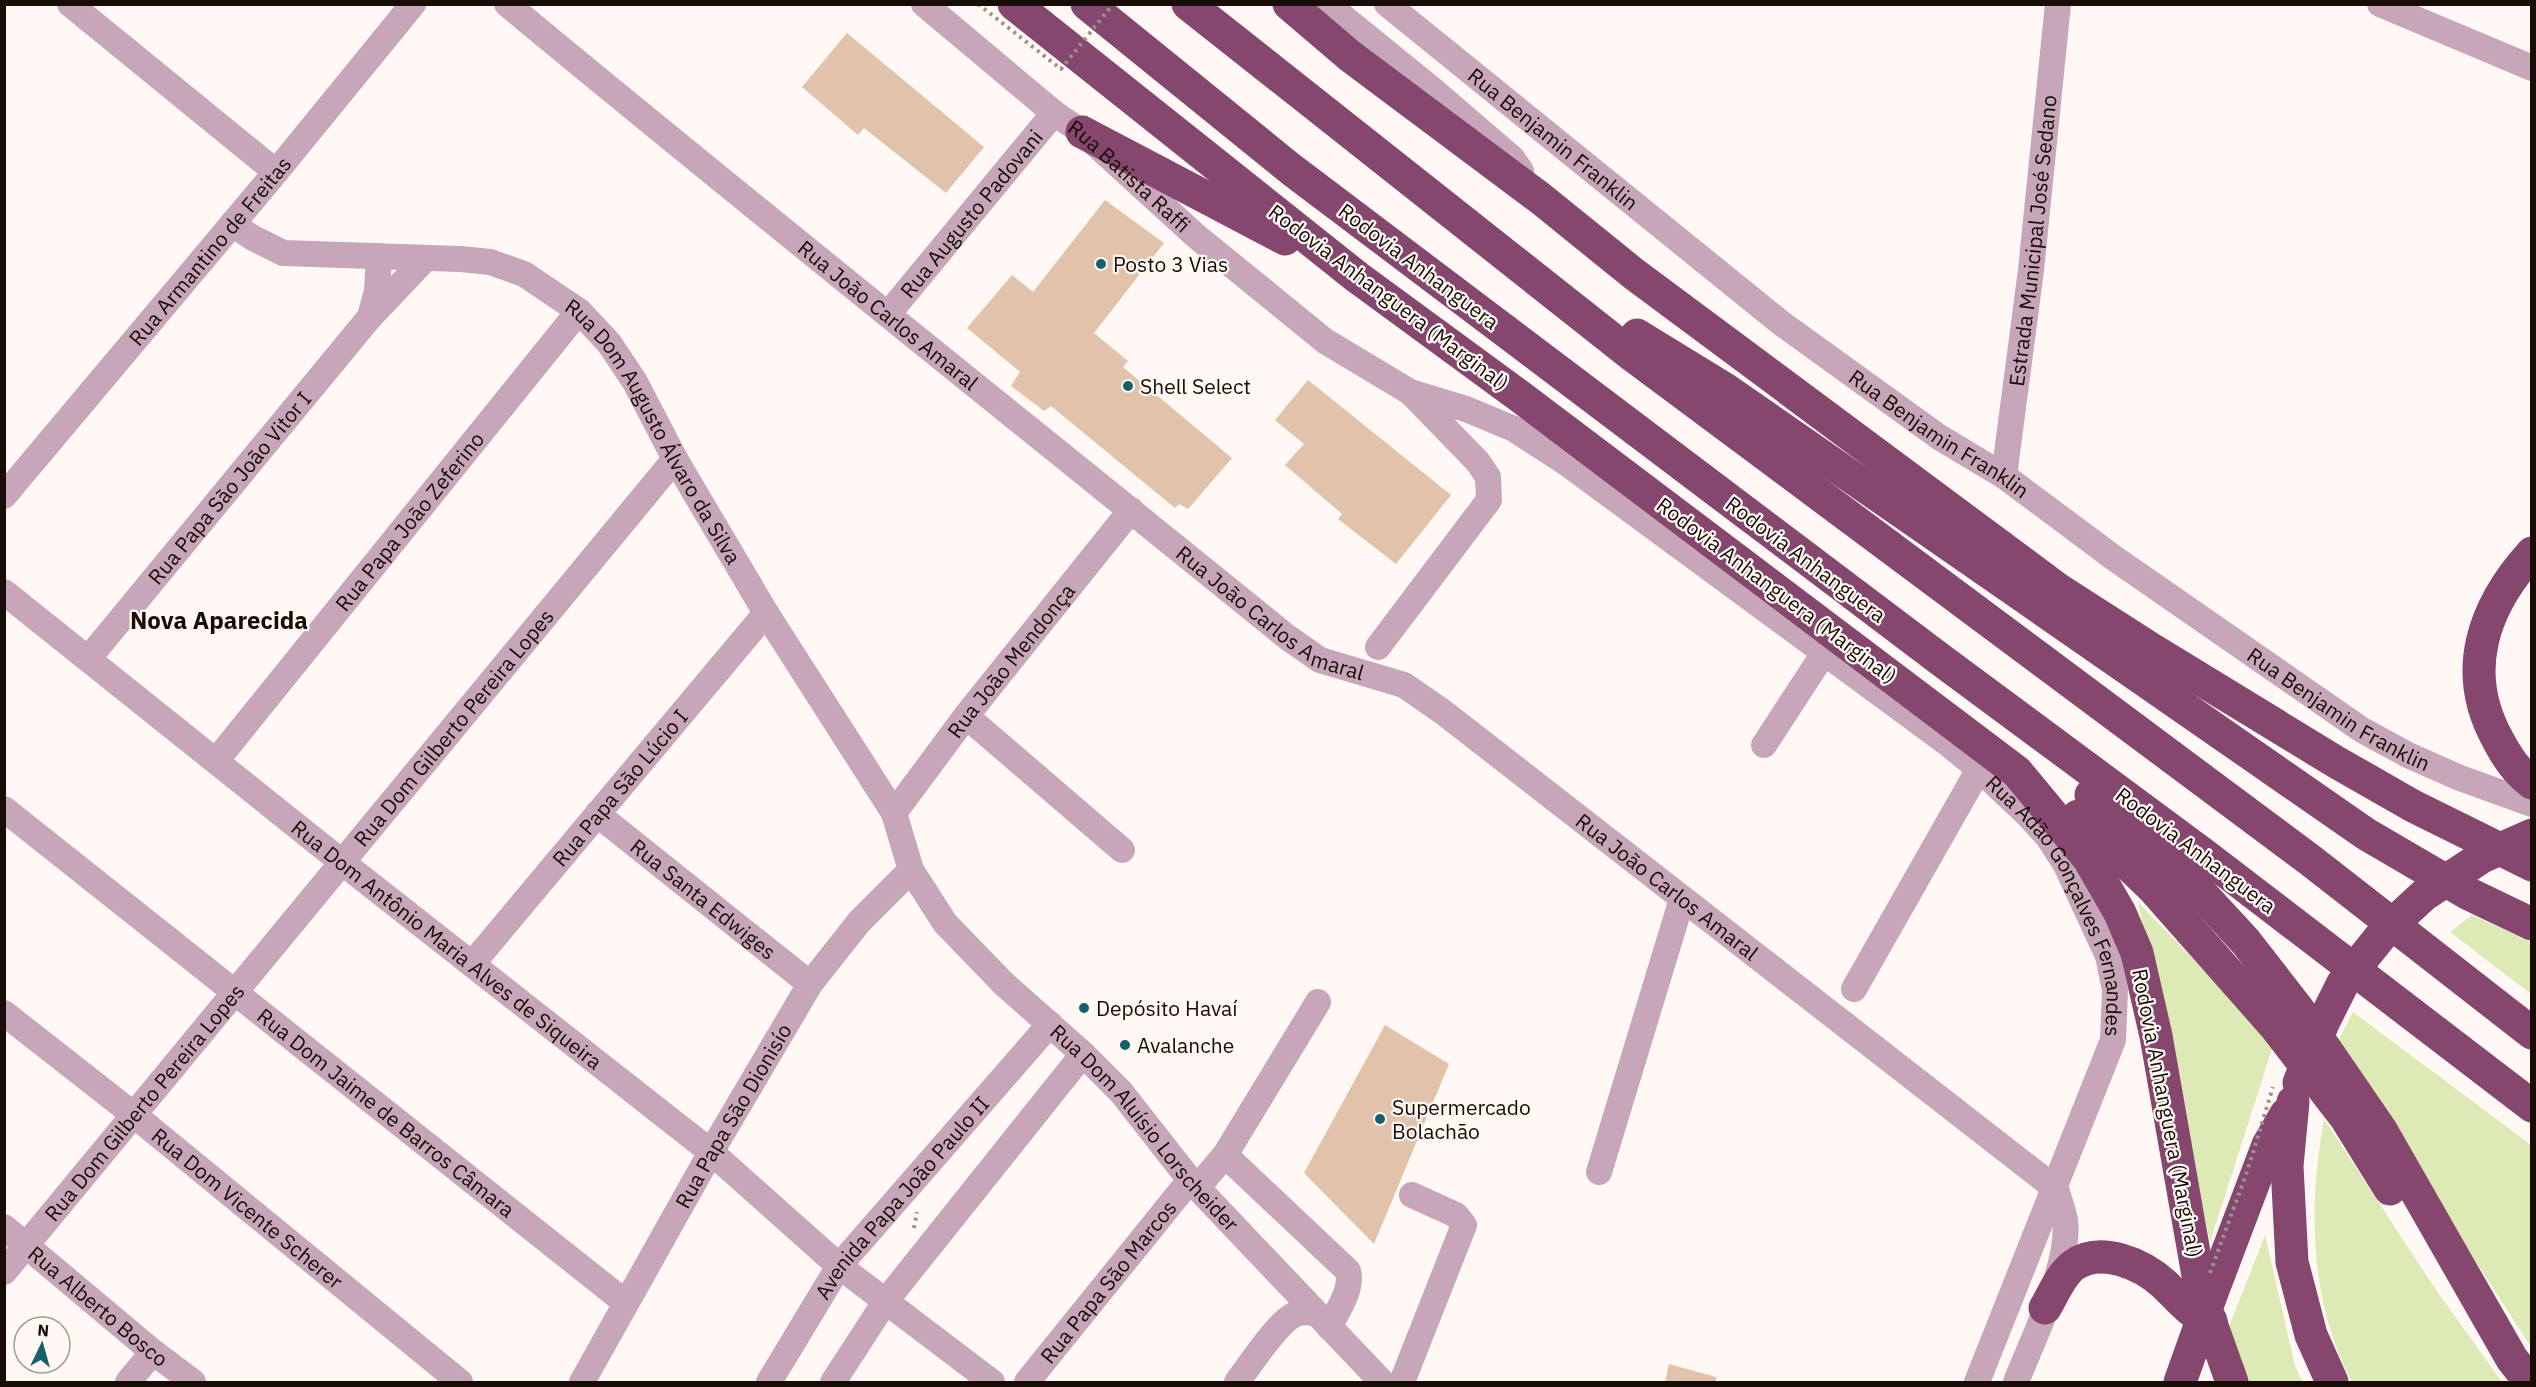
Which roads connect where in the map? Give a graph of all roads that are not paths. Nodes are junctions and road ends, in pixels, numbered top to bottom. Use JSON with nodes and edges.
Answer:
{"nodes":[{"id":1,"x":70,"y":4,"type":"edge"},
{"id":2,"x":412,"y":4,"type":"edge"},
{"id":3,"x":507,"y":4,"type":"edge"},
{"id":4,"x":924,"y":4,"type":"edge"},
{"id":5,"x":1014,"y":4,"type":"edge"},
{"id":6,"x":1087,"y":4,"type":"edge"},
{"id":7,"x":1188,"y":4,"type":"edge"},
{"id":8,"x":1289,"y":4,"type":"edge"},
{"id":9,"x":1327,"y":4,"type":"edge"},
{"id":10,"x":1387,"y":4,"type":"edge"},
{"id":11,"x":2058,"y":4,"type":"edge"},
{"id":12,"x":2380,"y":4,"type":"edge"},
{"id":13,"x":2532,"y":68,"type":"edge"},
{"id":14,"x":1054,"y":113,"type":"junction"},
{"id":15,"x":1082,"y":132,"type":"junction"},
{"id":16,"x":1384,"y":162,"type":"junction"},
{"id":17,"x":276,"y":172,"type":"junction"},
{"id":18,"x":1540,"y":198,"type":"junction"},
{"id":19,"x":232,"y":224,"type":"junction"},
{"id":20,"x":379,"y":256,"type":"junction"},
{"id":21,"x":426,"y":258,"type":"junction"},
{"id":22,"x":1357,"y":277,"type":"junction"},
{"id":23,"x":579,"y":310,"type":"junction"},
{"id":24,"x":888,"y":313,"type":"junction"},
{"id":25,"x":370,"y":317,"type":"junction"},
{"id":26,"x":1410,"y":392,"type":"junction"},
{"id":27,"x":675,"y":459,"type":"junction"},
{"id":28,"x":2004,"y":476,"type":"junction"},
{"id":29,"x":4,"y":496,"type":"edge"},
{"id":30,"x":1131,"y":510,"type":"junction"},
{"id":31,"x":2532,"y":553,"type":"edge"},
{"id":32,"x":2059,"y":590,"type":"junction"},
{"id":33,"x":4,"y":592,"type":"edge"},
{"id":34,"x":766,"y":613,"type":"junction"},
{"id":35,"x":1378,"y":647,"type":"dead end"},
{"id":36,"x":1824,"y":653,"type":"junction"},
{"id":37,"x":88,"y":659,"type":"junction"},
{"id":38,"x":1941,"y":660,"type":"junction"},
{"id":39,"x":966,"y":716,"type":"junction"},
{"id":40,"x":1764,"y":745,"type":"dead end"},
{"id":41,"x":216,"y":760,"type":"junction"},
{"id":42,"x":1979,"y":769,"type":"junction"},
{"id":43,"x":2017,"y":772,"type":"junction"},
{"id":44,"x":2532,"y":783,"type":"edge"},
{"id":45,"x":2532,"y":804,"type":"edge"},
{"id":46,"x":4,"y":809,"type":"edge"},
{"id":47,"x":894,"y":813,"type":"junction"},
{"id":48,"x":597,"y":814,"type":"junction"},
{"id":49,"x":2532,"y":835,"type":"edge"},
{"id":50,"x":1122,"y":850,"type":"dead end"},
{"id":51,"x":343,"y":864,"type":"junction"},
{"id":52,"x":2532,"y":865,"type":"edge"},
{"id":53,"x":911,"y":870,"type":"junction"},
{"id":54,"x":1682,"y":899,"type":"junction"},
{"id":55,"x":2532,"y":904,"type":"edge"},
{"id":56,"x":2532,"y":924,"type":"edge"},
{"id":57,"x":472,"y":964,"type":"junction"},
{"id":58,"x":810,"y":984,"type":"junction"},
{"id":59,"x":1854,"y":989,"type":"dead end"},
{"id":60,"x":235,"y":993,"type":"junction"},
{"id":61,"x":1318,"y":1002,"type":"dead end"},
{"id":62,"x":4,"y":1013,"type":"edge"},
{"id":63,"x":1050,"y":1024,"type":"junction"},
{"id":64,"x":2532,"y":1033,"type":"edge"},
{"id":65,"x":1083,"y":1054,"type":"junction"},
{"id":66,"x":2293,"y":1102,"type":"junction"},
{"id":67,"x":2532,"y":1106,"type":"edge"},
{"id":68,"x":134,"y":1115,"type":"junction"},
{"id":69,"x":711,"y":1152,"type":"junction"},
{"id":70,"x":1225,"y":1155,"type":"junction"},
{"id":71,"x":1599,"y":1172,"type":"dead end"},
{"id":72,"x":1194,"y":1184,"type":"junction"},
{"id":73,"x":2056,"y":1189,"type":"junction"},
{"id":74,"x":1412,"y":1195,"type":"dead end"},
{"id":75,"x":4,"y":1227,"type":"edge"},
{"id":76,"x":27,"y":1245,"type":"junction"},
{"id":77,"x":840,"y":1266,"type":"junction"},
{"id":78,"x":4,"y":1272,"type":"edge"},
{"id":79,"x":1290,"y":1287,"type":"junction"},
{"id":80,"x":2478,"y":1297,"type":"junction"},
{"id":81,"x":885,"y":1302,"type":"junction"},
{"id":82,"x":626,"y":1303,"type":"junction"},
{"id":83,"x":2045,"y":1308,"type":"junction"},
{"id":84,"x":1322,"y":1320,"type":"junction"},
{"id":85,"x":2211,"y":1321,"type":"junction"},
{"id":86,"x":1281,"y":1325,"type":"junction"},
{"id":87,"x":153,"y":1352,"type":"junction"},
{"id":88,"x":128,"y":1383,"type":"edge"},
{"id":89,"x":193,"y":1383,"type":"edge"},
{"id":90,"x":460,"y":1383,"type":"edge"},
{"id":91,"x":582,"y":1383,"type":"edge"},
{"id":92,"x":769,"y":1383,"type":"edge"},
{"id":93,"x":833,"y":1383,"type":"edge"},
{"id":94,"x":992,"y":1383,"type":"edge"},
{"id":95,"x":1028,"y":1383,"type":"edge"},
{"id":96,"x":1237,"y":1383,"type":"edge"},
{"id":97,"x":1382,"y":1383,"type":"edge"},
{"id":98,"x":1402,"y":1383,"type":"edge"},
{"id":99,"x":1977,"y":1383,"type":"edge"},
{"id":100,"x":2016,"y":1383,"type":"edge"},
{"id":101,"x":2180,"y":1383,"type":"edge"},
{"id":102,"x":2232,"y":1383,"type":"edge"},
{"id":103,"x":2332,"y":1383,"type":"edge"},
{"id":104,"x":2530,"y":1383,"type":"edge"}],
"edges":[{"from":1,"to":17,"type":"street"},
{"from":2,"to":17,"type":"street","name":"Rua Armantino de Freitas"},
{"from":3,"to":24,"type":"street","name":"Rua João Carlos Amaral"},
{"from":4,"to":14,"type":"street","name":"Rua Batista Raffi"},
{"from":5,"to":22,"type":"highway","name":"Rodovia Anhanguera (Marginal)"},
{"from":6,"to":38,"type":"highway","name":"Rodovia Anhanguera"},
{"from":7,"to":16,"type":"highway"},
{"from":8,"to":18,"type":"highway"},
{"from":9,"to":18,"type":"street"},
{"from":10,"to":28,"type":"street","name":"Rua Benjamin Franklin"},
{"from":11,"to":28,"type":"street","name":"Estrada Municipal José Sedano"},
{"from":12,"to":13,"type":"street"},
{"from":14,"to":15,"type":"street","name":"Rua Batista Raffi"},
{"from":14,"to":24,"type":"street","name":"Rua Augusto Padovani"},
{"from":15,"to":22,"type":"highway"},
{"from":15,"to":26,"type":"street","name":"Rua Batista Raffi"},
{"from":16,"to":56,"type":"highway"},
{"from":16,"to":64,"type":"highway"},
{"from":17,"to":19,"type":"street","name":"Rua Armantino de Freitas"},
{"from":18,"to":32,"type":"highway"},
{"from":19,"to":20,"type":"street","name":"Rua Dom Augusto Álvaro da Silva"},
{"from":19,"to":29,"type":"street","name":"Rua Armantino de Freitas"},
{"from":20,"to":21,"type":"street","name":"Rua Dom Augusto Álvaro da Silva"},
{"from":20,"to":25,"type":"street","name":"Rua Papa São João Vitor I"},
{"from":21,"to":23,"type":"street","name":"Rua Dom Augusto Álvaro da Silva"},
{"from":21,"to":25,"type":"street","name":"Rua Papa São João Vitor I"},
{"from":22,"to":43,"type":"highway","name":"Rodovia Anhanguera (Marginal)"},
{"from":23,"to":27,"type":"street","name":"Rua Dom Augusto Álvaro da Silva"},
{"from":23,"to":41,"type":"street","name":"Rua Papa João Zeferino"},
{"from":24,"to":30,"type":"street","name":"Rua João Carlos Amaral"},
{"from":25,"to":37,"type":"street","name":"Rua Papa São João Vitor I"},
{"from":26,"to":35,"type":"street"},
{"from":26,"to":36,"type":"street","name":"Rua Batista Raffi"},
{"from":27,"to":34,"type":"street","name":"Rua Dom Augusto Álvaro da Silva"},
{"from":27,"to":51,"type":"street","name":"Rua Dom Gilberto Pereira Lopes"},
{"from":28,"to":45,"type":"street","name":"Rua Benjamin Franklin"},
{"from":30,"to":39,"type":"street","name":"Rua João Mendonça"},
{"from":30,"to":54,"type":"street","name":"Rua João Carlos Amaral"},
{"from":31,"to":44,"type":"highway"},
{"from":32,"to":52,"type":"highway"},
{"from":32,"to":55,"type":"highway"},
{"from":33,"to":37,"type":"street","name":"Rua Dom Antônio Maria Alves de Siqueira"},
{"from":34,"to":47,"type":"street","name":"Rua Dom Augusto Álvaro da Silva"},
{"from":34,"to":48,"type":"street","name":"Rua Papa São Lúcio I"},
{"from":36,"to":40,"type":"street"},
{"from":36,"to":42,"type":"street","name":"Rua Adão Gonçalves Fernandes"},
{"from":37,"to":41,"type":"street","name":"Rua Dom Antônio Maria Alves de Siqueira"},
{"from":38,"to":67,"type":"highway","name":"Rodovia Anhanguera"},
{"from":38,"to":80,"type":"highway"},
{"from":39,"to":47,"type":"street","name":"Rua João Mendonça"},
{"from":39,"to":50,"type":"street"},
{"from":41,"to":51,"type":"street","name":"Rua Dom Antônio Maria Alves de Siqueira"},
{"from":42,"to":59,"type":"street"},
{"from":42,"to":73,"type":"street","name":"Rua Adão Gonçalves Fernandes"},
{"from":43,"to":80,"type":"highway"},
{"from":43,"to":85,"type":"highway","name":"Rodovia Anhanguera (Marginal)"},
{"from":46,"to":60,"type":"street","name":"Rua Dom Jaime de Barros Câmara"},
{"from":47,"to":53,"type":"street","name":"Rua Dom Augusto Álvaro da Silva"},
{"from":48,"to":57,"type":"street","name":"Rua Papa São Lúcio I"},
{"from":48,"to":58,"type":"street","name":"Rua Santa Edwiges"},
{"from":49,"to":66,"type":"highway","bridge":true},
{"from":51,"to":57,"type":"street","name":"Rua Dom Antônio Maria Alves de Siqueira"},
{"from":51,"to":60,"type":"street","name":"Rua Dom Gilberto Pereira Lopes"},
{"from":53,"to":58,"type":"street","name":"Rua Papa São Dionisío"},
{"from":53,"to":63,"type":"street","name":"Rua Dom Aluísio Lorscheider"},
{"from":54,"to":71,"type":"street"},
{"from":54,"to":73,"type":"street","name":"Rua João Carlos Amaral"},
{"from":57,"to":69,"type":"street","name":"Rua Dom Antônio Maria Alves de Siqueira"},
{"from":58,"to":69,"type":"street","name":"Rua Papa São Dionisío"},
{"from":60,"to":68,"type":"street","name":"Rua Dom Gilberto Pereira Lopes"},
{"from":60,"to":82,"type":"street","name":"Rua Dom Jaime de Barros Câmara"},
{"from":61,"to":70,"type":"street","name":"Rua Papa São Marcos"},
{"from":62,"to":68,"type":"street","name":"Rua Dom Vicente Scherer"},
{"from":63,"to":65,"type":"street","name":"Rua Dom Aluísio Lorscheider"},
{"from":63,"to":77,"type":"street","name":"Avenida Papa João Paulo II"},
{"from":65,"to":72,"type":"street","name":"Rua Dom Aluísio Lorscheider"},
{"from":65,"to":81,"type":"street"},
{"from":66,"to":101,"type":"highway","bridge":true},
{"from":66,"to":103,"type":"highway"},
{"from":68,"to":76,"type":"street","name":"Rua Dom Gilberto Pereira Lopes"},
{"from":68,"to":90,"type":"street","name":"Rua Dom Vicente Scherer"},
{"from":69,"to":77,"type":"street","name":"Rua Dom Antônio Maria Alves de Siqueira"},
{"from":69,"to":82,"type":"street","name":"Rua Papa São Dionisío"},
{"from":70,"to":72,"type":"street","name":"Rua Papa São Marcos"},
{"from":70,"to":84,"type":"street"},
{"from":72,"to":79,"type":"street","name":"Rua Dom Aluísio Lorscheider"},
{"from":72,"to":95,"type":"street","name":"Rua Papa São Marcos"},
{"from":73,"to":83,"type":"street"},
{"from":73,"to":99,"type":"street","name":"Rua Adão Gonçalves Fernandes"},
{"from":74,"to":98,"type":"street"},
{"from":75,"to":76,"type":"street","name":"Rua Alberto Bosco"},
{"from":76,"to":78,"type":"street","name":"Rua Dom Gilberto Pereira Lopes"},
{"from":76,"to":87,"type":"street","name":"Rua Alberto Bosco"},
{"from":77,"to":81,"type":"street","name":"Rua Dom Antônio Maria Alves de Siqueira"},
{"from":77,"to":92,"type":"street","name":"Avenida Papa João Paulo II"},
{"from":79,"to":84,"type":"street","name":"Rua Dom Aluísio Lorscheider"},
{"from":79,"to":86,"type":"street"},
{"from":80,"to":104,"type":"highway"},
{"from":81,"to":93,"type":"street"},
{"from":81,"to":94,"type":"street","name":"Rua Dom Antônio Maria Alves de Siqueira"},
{"from":82,"to":91,"type":"street","name":"Rua Papa São Dionisío"},
{"from":83,"to":85,"type":"highway"},
{"from":83,"to":100,"type":"street"},
{"from":84,"to":86,"type":"street"},
{"from":84,"to":97,"type":"street","name":"Rua Dom Aluísio Lorscheider"},
{"from":85,"to":102,"type":"highway","name":"Rodovia Anhanguera (Marginal)"},
{"from":86,"to":96,"type":"street"},
{"from":87,"to":88,"type":"street"},
{"from":87,"to":89,"type":"street","name":"Rua Alberto Bosco"}]}
